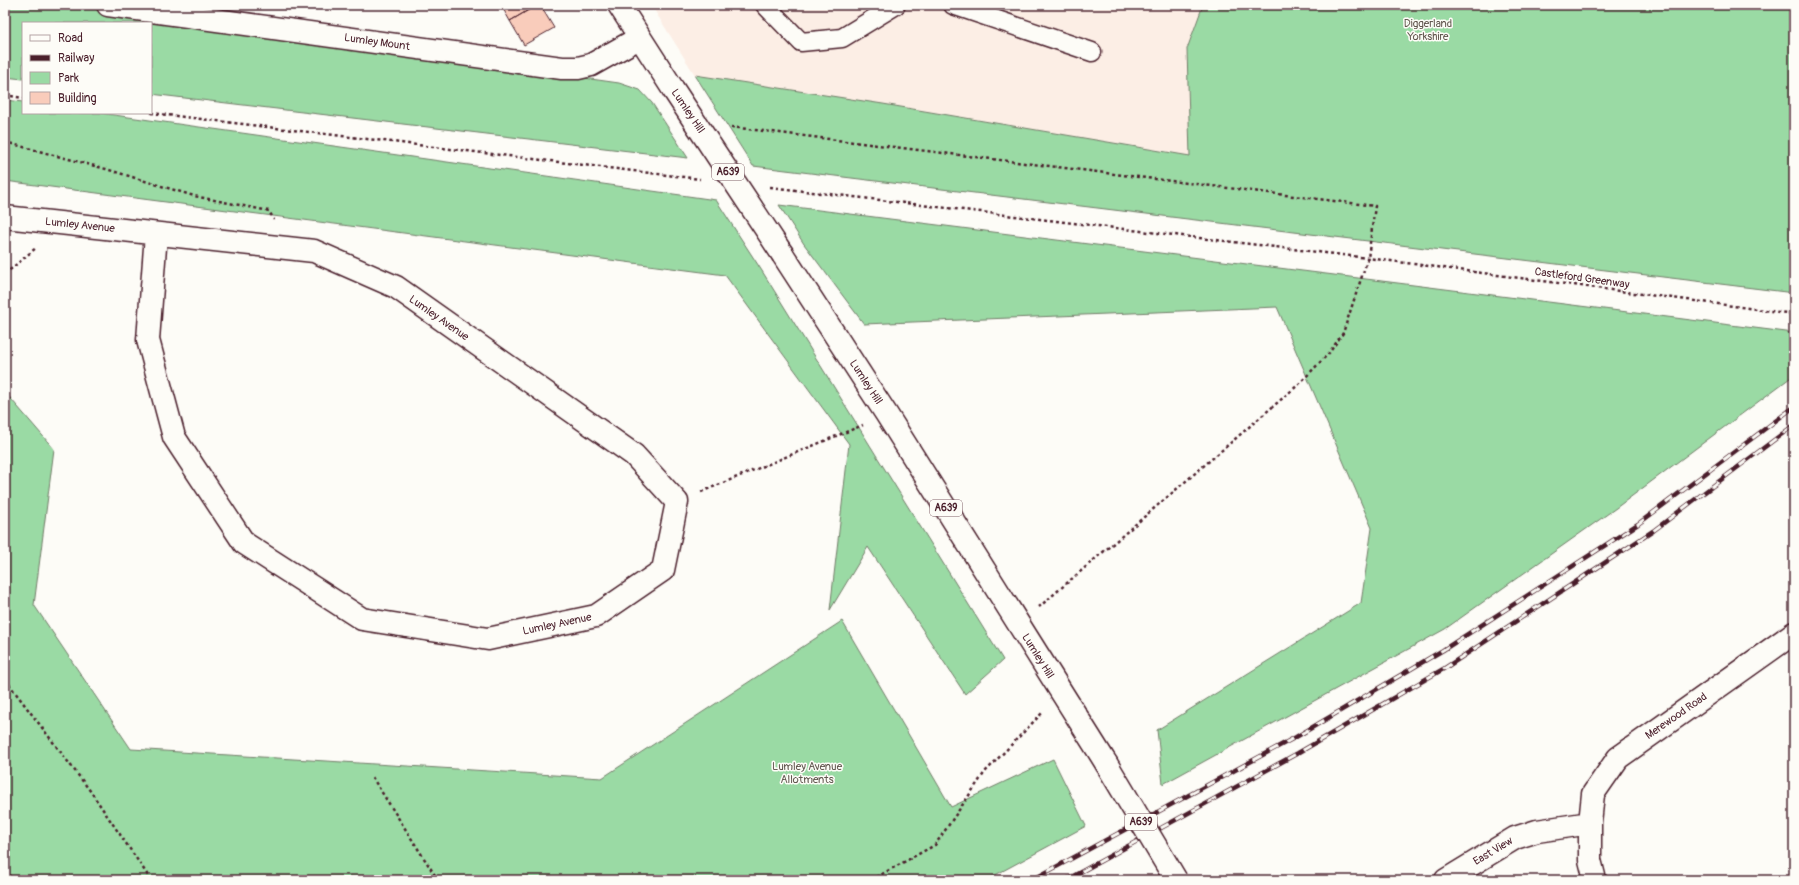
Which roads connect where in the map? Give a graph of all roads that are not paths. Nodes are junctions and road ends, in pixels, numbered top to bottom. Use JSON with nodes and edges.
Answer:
{"nodes":[{"id":1,"x":108,"y":5,"type":"edge"},
{"id":2,"x":619,"y":5,"type":"edge"},
{"id":3,"x":765,"y":5,"type":"edge"},
{"id":4,"x":896,"y":5,"type":"edge"},
{"id":5,"x":953,"y":5,"type":"edge"},
{"id":6,"x":639,"y":38,"type":"junction"},
{"id":7,"x":1092,"y":52,"type":"dead end"},
{"id":8,"x":5,"y":217,"type":"edge"},
{"id":9,"x":156,"y":234,"type":"junction"},
{"id":10,"x":1794,"y":633,"type":"edge"},
{"id":11,"x":1590,"y":823,"type":"junction"},
{"id":12,"x":1176,"y":880,"type":"edge"},
{"id":13,"x":1446,"y":880,"type":"edge"},
{"id":14,"x":1596,"y":880,"type":"edge"}],
"edges":[{"from":1,"to":6,"type":"street","name":"Lumley Mount"},
{"from":2,"to":6,"type":"street","name":"Lumley Hill","number":"A639"},
{"from":3,"to":4,"type":"lane"},
{"from":5,"to":7,"type":"lane"},
{"from":6,"to":12,"type":"street","name":"Lumley Hill","number":"A639","bridge":true},
{"from":8,"to":9,"type":"street","name":"Lumley Avenue"},
{"from":9,"to":9,"type":"street","name":"Lumley Avenue"},
{"from":10,"to":11,"type":"street","name":"Merewood Road"},
{"from":11,"to":13,"type":"street","name":"East View"},
{"from":11,"to":14,"type":"street","name":"Merewood Road"}]}
